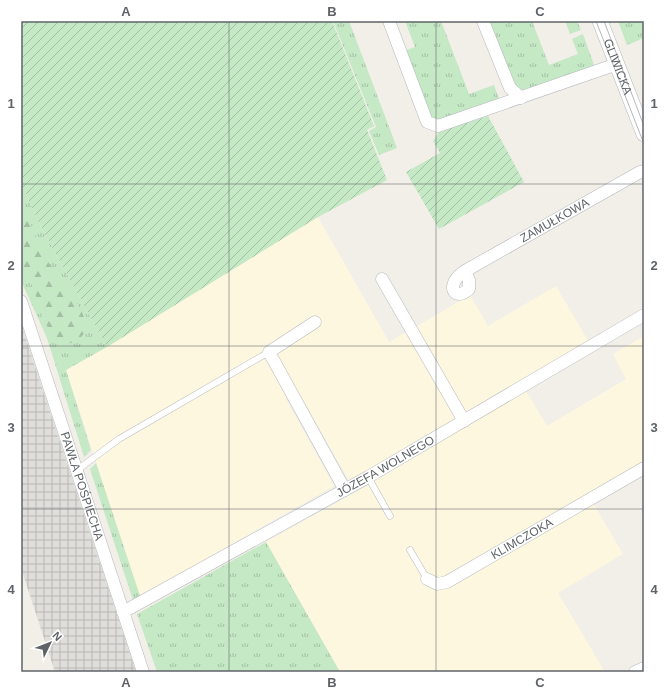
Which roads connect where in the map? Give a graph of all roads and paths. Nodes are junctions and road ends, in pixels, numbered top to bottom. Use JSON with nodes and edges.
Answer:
{"nodes":[{"id":1,"x":389,"y":21,"type":"edge"},
{"id":2,"x":483,"y":21,"type":"edge"},
{"id":3,"x":600,"y":21,"type":"edge"},
{"id":4,"x":617,"y":64,"type":"junction"},
{"id":5,"x":521,"y":98,"type":"junction"},
{"id":6,"x":644,"y":134,"type":"edge"},
{"id":7,"x":644,"y":171,"type":"edge"},
{"id":8,"x":465,"y":271,"type":"dead end"},
{"id":9,"x":382,"y":279,"type":"dead end"},
{"id":10,"x":22,"y":308,"type":"edge"},
{"id":11,"x":644,"y":315,"type":"edge"},
{"id":12,"x":315,"y":322,"type":"dead end"},
{"id":13,"x":269,"y":352,"type":"junction"},
{"id":14,"x":464,"y":421,"type":"junction"},
{"id":15,"x":644,"y":468,"type":"edge"},
{"id":16,"x":77,"y":470,"type":"junction"},
{"id":17,"x":368,"y":477,"type":"junction"},
{"id":18,"x":345,"y":490,"type":"junction"},
{"id":19,"x":390,"y":516,"type":"dead end"},
{"id":20,"x":410,"y":550,"type":"dead end"},
{"id":21,"x":427,"y":579,"type":"joint"},
{"id":22,"x":123,"y":612,"type":"junction"},
{"id":23,"x":644,"y":668,"type":"edge"},
{"id":24,"x":143,"y":672,"type":"edge"},
{"id":25,"x":635,"y":672,"type":"edge"}],
"edges":[{"from":1,"to":5,"type":"street"},
{"from":2,"to":5,"type":"street"},
{"from":3,"to":4,"type":"street","name":"GLIWICKA"},
{"from":4,"to":5,"type":"street"},
{"from":4,"to":6,"type":"street","name":"GLIWICKA"},
{"from":7,"to":8,"type":"street","name":"ZAMUŁKOWA"},
{"from":9,"to":14,"type":"street"},
{"from":10,"to":16,"type":"street","name":"PAWŁA POŚPIECHA"},
{"from":11,"to":14,"type":"street","name":"JÓZEFA WOLNEGO"},
{"from":12,"to":13,"type":"street"},
{"from":13,"to":16,"type":"lane"},
{"from":13,"to":18,"type":"street"},
{"from":14,"to":17,"type":"street","name":"JÓZEFA WOLNEGO"},
{"from":15,"to":21,"type":"street","name":"KLIMCZOKA"},
{"from":16,"to":22,"type":"street","name":"PAWŁA POŚPIECHA"},
{"from":17,"to":18,"type":"street","name":"JÓZEFA WOLNEGO"},
{"from":17,"to":19,"type":"lane"},
{"from":18,"to":22,"type":"street","name":"JÓZEFA WOLNEGO"},
{"from":20,"to":21,"type":"lane","name":"KLIMCZOKA"},
{"from":22,"to":24,"type":"street","name":"PAWŁA POŚPIECHA"},
{"from":23,"to":25,"type":"street"}]}
